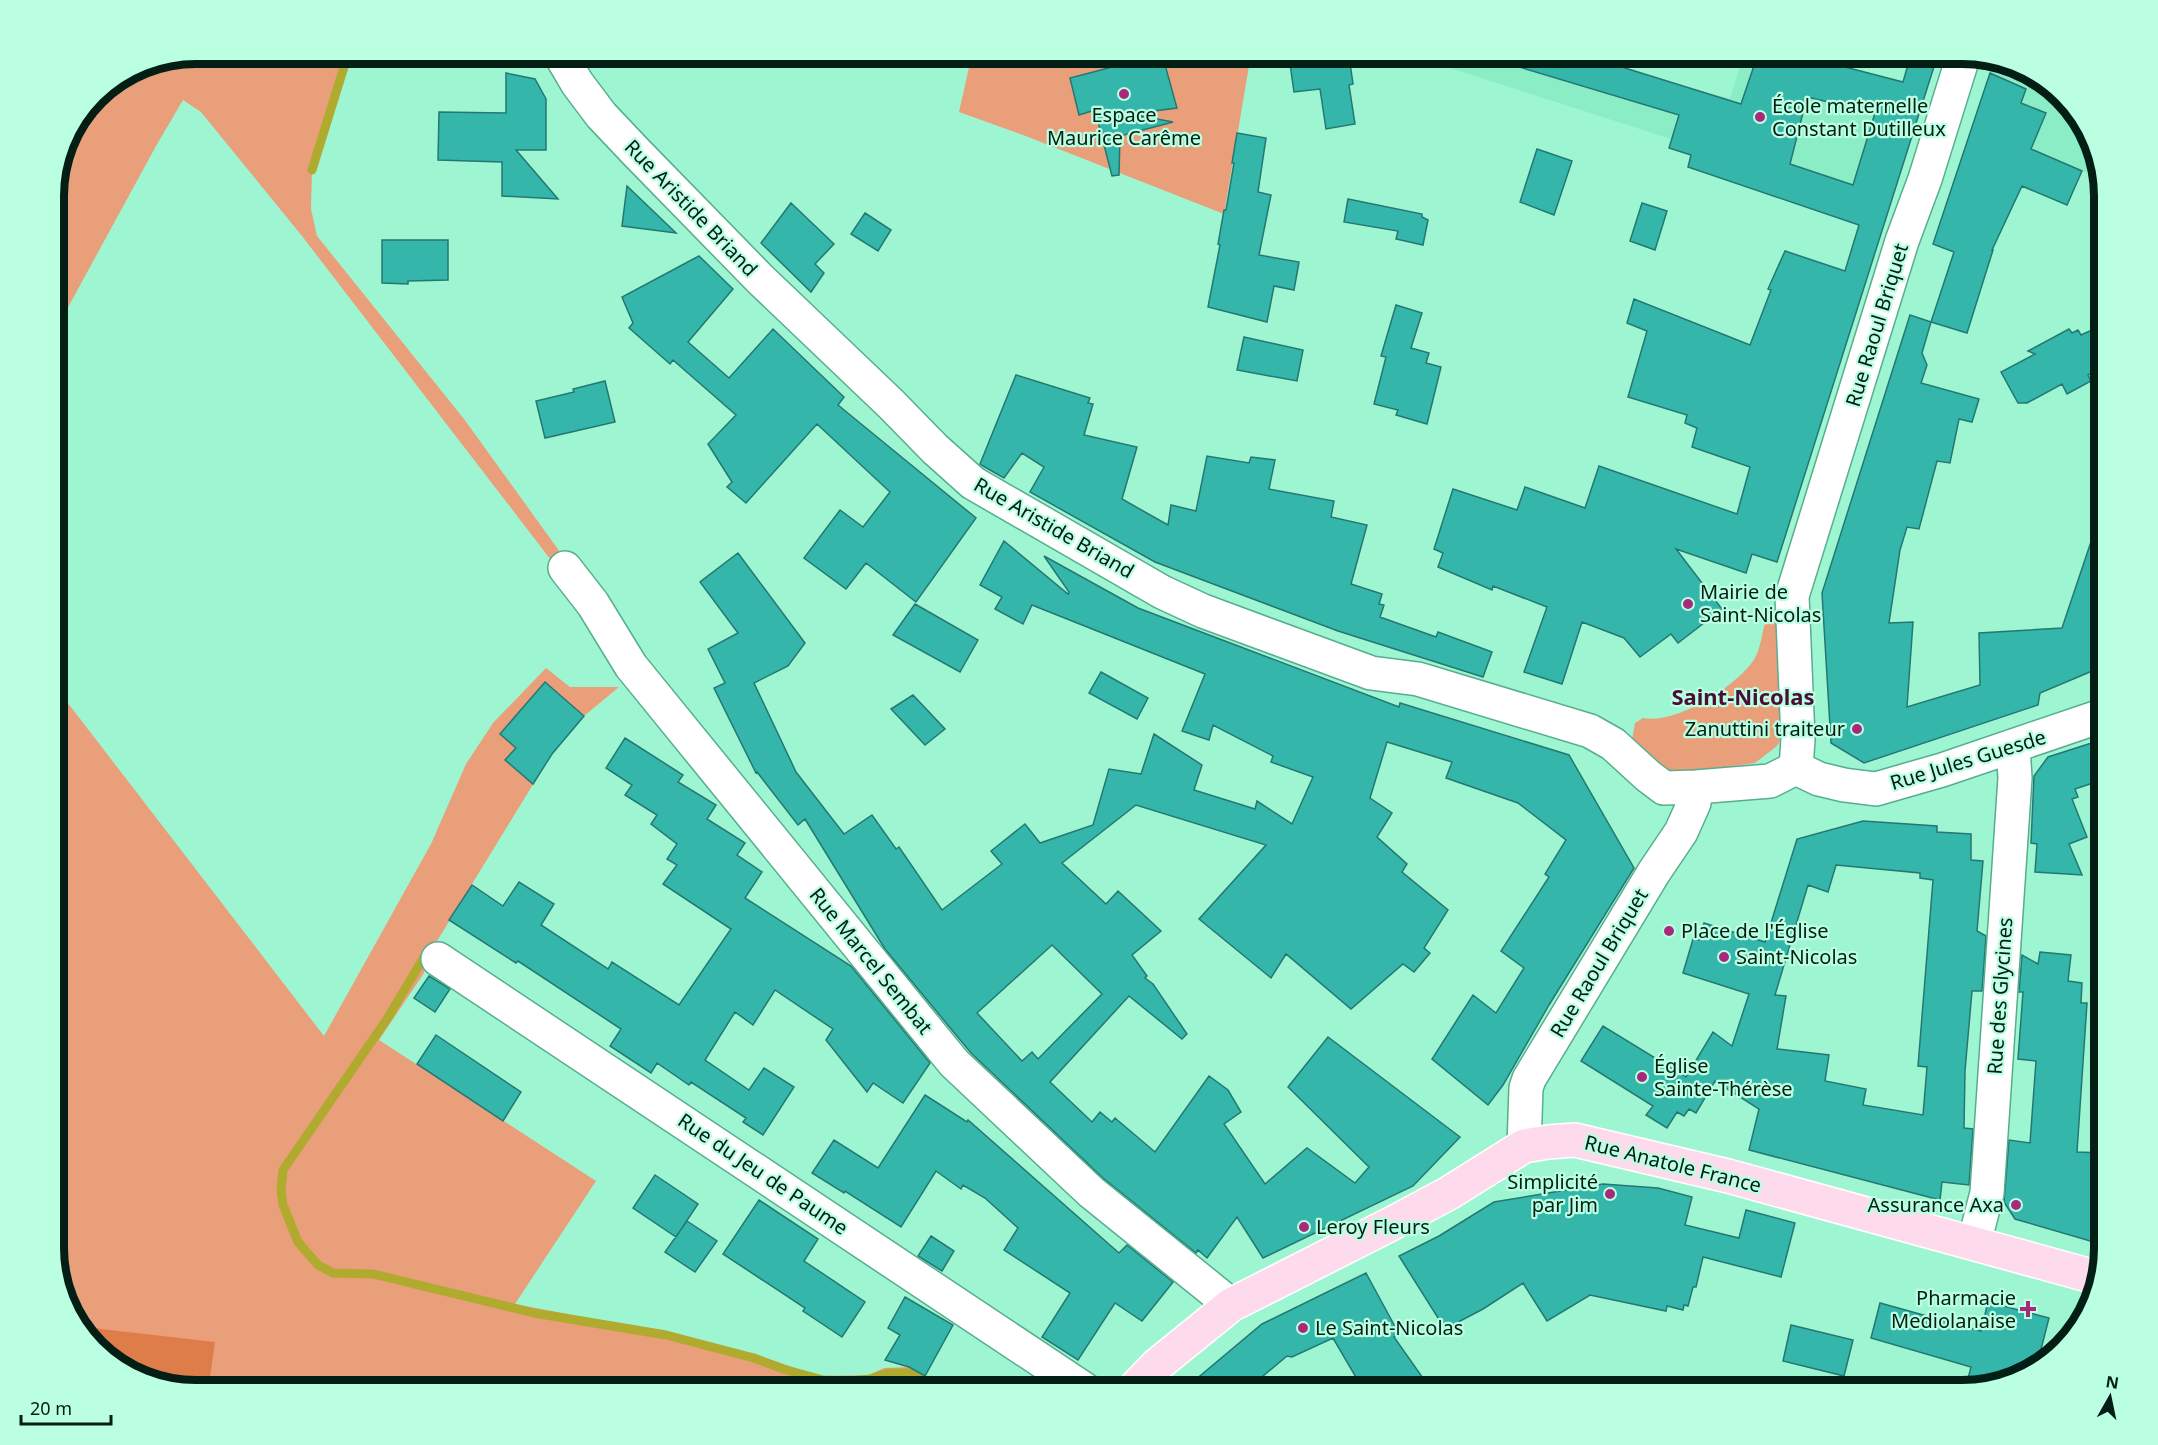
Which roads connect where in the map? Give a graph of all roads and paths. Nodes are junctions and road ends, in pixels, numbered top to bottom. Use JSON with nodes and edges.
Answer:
{"nodes":[{"id":1,"x":566,"y":64,"type":"edge"},
{"id":2,"x":1961,"y":64,"type":"edge"},
{"id":3,"x":565,"y":568,"type":"dead end"},
{"id":4,"x":2094,"y":719,"type":"edge"},
{"id":5,"x":2013,"y":747,"type":"junction"},
{"id":6,"x":1796,"y":768,"type":"junction"},
{"id":7,"x":1696,"y":788,"type":"junction"},
{"id":8,"x":438,"y":959,"type":"dead end"},
{"id":9,"x":1524,"y":1146,"type":"junction"},
{"id":10,"x":1974,"y":1243,"type":"junction"},
{"id":11,"x":2090,"y":1275,"type":"edge"},
{"id":12,"x":1231,"y":1305,"type":"junction"},
{"id":13,"x":1070,"y":1380,"type":"edge"},
{"id":14,"x":1143,"y":1380,"type":"edge"}],
"edges":[{"from":1,"to":7,"type":"street","name":"Rue Aristide Briand"},
{"from":2,"to":6,"type":"street","name":"Rue Raoul Briquet"},
{"from":3,"to":12,"type":"street","name":"Rue Marcel Sembat"},
{"from":4,"to":5,"type":"street","name":"Rue Jules Guesde"},
{"from":5,"to":6,"type":"street","name":"Rue Jules Guesde"},
{"from":5,"to":10,"type":"street","name":"Rue des Glycines"},
{"from":6,"to":7,"type":"street","name":"Rue Aristide Briand"},
{"from":7,"to":9,"type":"street","name":"Rue Raoul Briquet"},
{"from":8,"to":13,"type":"street","name":"Rue du Jeu de Paume"},
{"from":9,"to":10,"type":"main road","name":"Rue Anatole France"},
{"from":9,"to":12,"type":"main road","name":"Rue Anatole France"},
{"from":10,"to":11,"type":"main road","name":"Rue Anatole France"},
{"from":12,"to":14,"type":"main road","name":"Rue Anatole France"}]}
